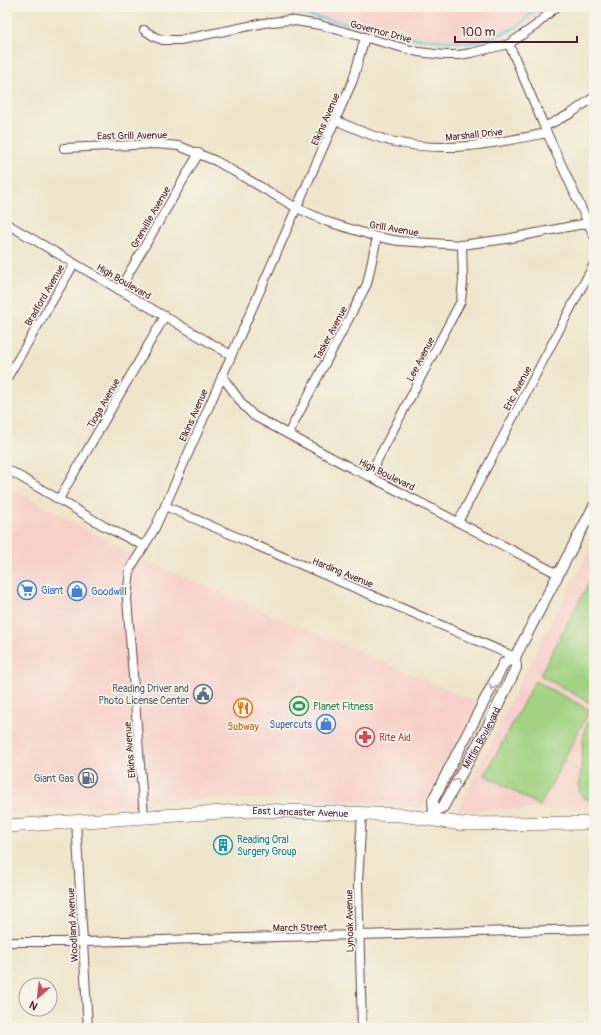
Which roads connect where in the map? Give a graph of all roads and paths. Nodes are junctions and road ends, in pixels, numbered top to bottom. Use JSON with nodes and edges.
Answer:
{"nodes":[{"id":1,"x":556,"y":7,"type":"edge"},
{"id":2,"x":144,"y":30,"type":"dead end"},
{"id":3,"x":365,"y":37,"type":"junction"},
{"id":4,"x":509,"y":44,"type":"junction"},
{"id":5,"x":594,"y":97,"type":"edge"},
{"id":6,"x":335,"y":120,"type":"junction"},
{"id":7,"x":545,"y":130,"type":"junction"},
{"id":8,"x":64,"y":148,"type":"dead end"},
{"id":9,"x":198,"y":153,"type":"junction"},
{"id":10,"x":297,"y":208,"type":"junction"},
{"id":11,"x":588,"y":223,"type":"junction"},
{"id":12,"x":7,"y":224,"type":"edge"},
{"id":13,"x":594,"y":236,"type":"edge"},
{"id":14,"x":377,"y":237,"type":"junction"},
{"id":15,"x":462,"y":245,"type":"junction"},
{"id":16,"x":74,"y":264,"type":"junction"},
{"id":17,"x":594,"y":264,"type":"edge"},
{"id":18,"x":120,"y":290,"type":"junction"},
{"id":19,"x":165,"y":316,"type":"junction"},
{"id":20,"x":231,"y":355,"type":"junction"},
{"id":21,"x":222,"y":376,"type":"junction"},
{"id":22,"x":7,"y":378,"type":"edge"},
{"id":23,"x":288,"y":434,"type":"junction"},
{"id":24,"x":7,"y":469,"type":"edge"},
{"id":25,"x":369,"y":476,"type":"junction"},
{"id":26,"x":59,"y":499,"type":"junction"},
{"id":27,"x":165,"y":506,"type":"junction"},
{"id":28,"x":594,"y":506,"type":"edge"},
{"id":29,"x":458,"y":522,"type":"junction"},
{"id":30,"x":144,"y":546,"type":"junction"},
{"id":31,"x":558,"y":574,"type":"junction"},
{"id":32,"x":515,"y":657,"type":"junction"},
{"id":33,"x":362,"y":813,"type":"junction"},
{"id":34,"x":432,"y":815,"type":"junction"},
{"id":35,"x":144,"y":816,"type":"junction"},
{"id":36,"x":76,"y":821,"type":"junction"},
{"id":37,"x":594,"y":823,"type":"edge"},
{"id":38,"x":7,"y":826,"type":"edge"},
{"id":39,"x":594,"y":929,"type":"edge"},
{"id":40,"x":359,"y":936,"type":"junction"},
{"id":41,"x":7,"y":942,"type":"edge"},
{"id":42,"x":83,"y":942,"type":"junction"},
{"id":43,"x":88,"y":1028,"type":"edge"},
{"id":44,"x":362,"y":1028,"type":"edge"}],
"edges":[{"from":1,"to":4,"type":"street","name":"Governor Drive"},
{"from":2,"to":3,"type":"street","name":"Governor Drive"},
{"from":3,"to":4,"type":"street","name":"Governor Drive"},
{"from":3,"to":6,"type":"street","name":"Elkins Avenue"},
{"from":4,"to":7,"type":"street"},
{"from":5,"to":7,"type":"street","name":"Marshall Drive"},
{"from":6,"to":7,"type":"street","name":"Marshall Drive"},
{"from":6,"to":10,"type":"street","name":"Elkins Avenue"},
{"from":7,"to":11,"type":"street"},
{"from":8,"to":9,"type":"street","name":"East Grill Avenue"},
{"from":9,"to":10,"type":"street","name":"Grill Avenue"},
{"from":9,"to":18,"type":"street","name":"Granville Avenue"},
{"from":10,"to":14,"type":"street","name":"Grill Avenue"},
{"from":10,"to":20,"type":"street","name":"Elkins Avenue"},
{"from":11,"to":13,"type":"street"},
{"from":11,"to":15,"type":"street","name":"Grill Avenue"},
{"from":12,"to":16,"type":"street","name":"High Boulevard"},
{"from":14,"to":15,"type":"street","name":"Grill Avenue"},
{"from":14,"to":23,"type":"street","name":"Tasker Avenue"},
{"from":15,"to":25,"type":"street","name":"Lee Avenue"},
{"from":16,"to":18,"type":"street","name":"High Boulevard"},
{"from":16,"to":22,"type":"street","name":"Bradford Avenue"},
{"from":17,"to":29,"type":"street","name":"Eric Avenue"},
{"from":18,"to":19,"type":"street","name":"High Boulevard"},
{"from":19,"to":20,"type":"street","name":"High Boulevard"},
{"from":19,"to":26,"type":"street","name":"Tioga Avenue"},
{"from":20,"to":21,"type":"street","name":"Elkins Avenue"},
{"from":21,"to":23,"type":"street","name":"High Boulevard"},
{"from":21,"to":27,"type":"street","name":"Elkins Avenue"},
{"from":23,"to":25,"type":"street","name":"High Boulevard"},
{"from":24,"to":26,"type":"street"},
{"from":25,"to":29,"type":"street","name":"High Boulevard"},
{"from":26,"to":30,"type":"street"},
{"from":27,"to":30,"type":"street","name":"Elkins Avenue"},
{"from":27,"to":32,"type":"street","name":"Harding Avenue"},
{"from":28,"to":31,"type":"street","name":"Mifflin Boulevard"},
{"from":29,"to":31,"type":"street","name":"High Boulevard"},
{"from":30,"to":35,"type":"street","name":"Elkins Avenue"},
{"from":31,"to":32,"type":"street","name":"Mifflin Boulevard"},
{"from":32,"to":34,"type":"street","name":"Mifflin Boulevard"},
{"from":33,"to":34,"type":"main road","name":"East Lancaster Avenue"},
{"from":33,"to":35,"type":"main road","name":"East Lancaster Avenue"},
{"from":33,"to":40,"type":"street","name":"Lynoak Avenue"},
{"from":34,"to":37,"type":"main road","name":"East Lancaster Avenue"},
{"from":35,"to":36,"type":"main road","name":"East Lancaster Avenue"},
{"from":36,"to":38,"type":"main road","name":"East Lancaster Avenue"},
{"from":36,"to":42,"type":"street","name":"Woodland Avenue"},
{"from":39,"to":40,"type":"street","name":"March Street"},
{"from":40,"to":42,"type":"street","name":"March Street"},
{"from":40,"to":44,"type":"street","name":"Lynoak Avenue"},
{"from":41,"to":42,"type":"street","name":"March Street"},
{"from":42,"to":43,"type":"street","name":"Woodland Avenue"}]}
